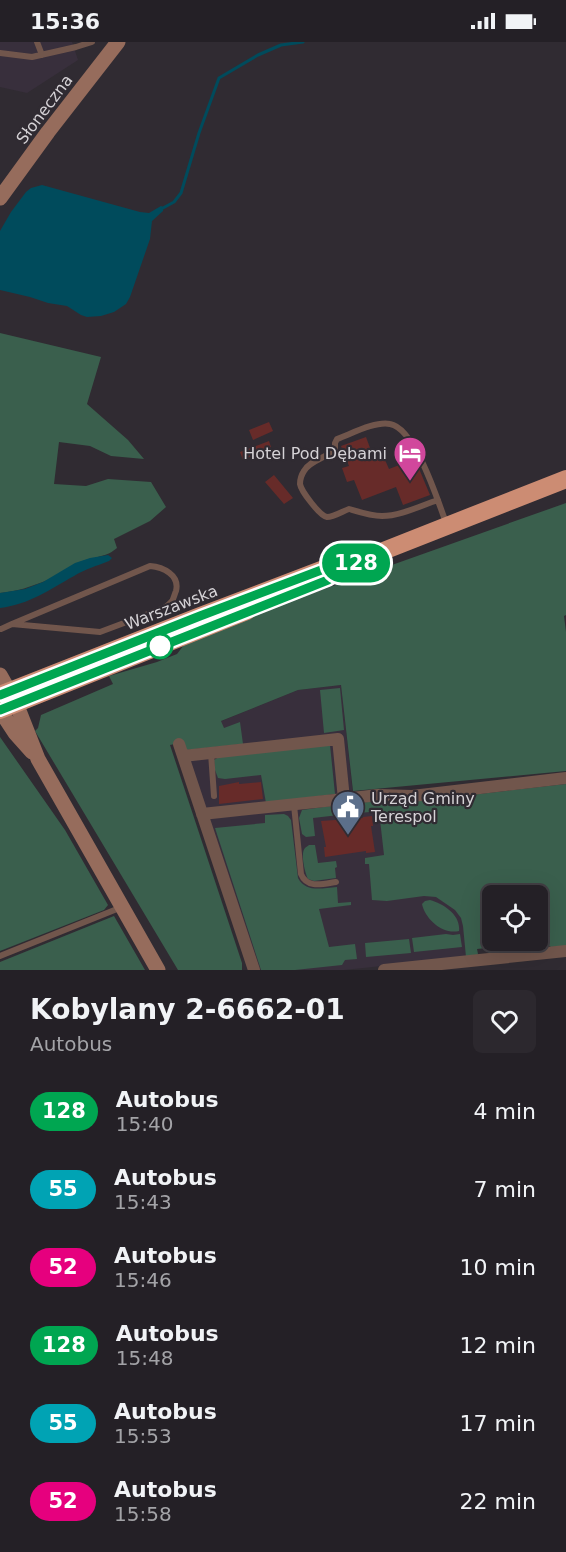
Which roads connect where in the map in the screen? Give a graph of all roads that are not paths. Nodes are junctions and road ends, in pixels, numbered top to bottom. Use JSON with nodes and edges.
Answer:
{"nodes":[{"id":1,"x":37,"y":42,"type":"edge"},
{"id":2,"x":92,"y":42,"type":"edge"},
{"id":3,"x":110,"y":45,"type":"edge"},
{"id":4,"x":0,"y":52,"type":"edge"},
{"id":5,"x":42,"y":55,"type":"junction"},
{"id":6,"x":0,"y":198,"type":"edge"},
{"id":7,"x":566,"y":479,"type":"edge"},
{"id":8,"x":438,"y":500,"type":"junction"},
{"id":9,"x":447,"y":527,"type":"junction"},
{"id":10,"x":12,"y":624,"type":"junction"},
{"id":11,"x":0,"y":630,"type":"edge"},
{"id":12,"x":0,"y":675,"type":"edge"},
{"id":13,"x":5,"y":702,"type":"edge"},
{"id":14,"x":179,"y":744,"type":"dead end"},
{"id":15,"x":211,"y":753,"type":"junction"},
{"id":16,"x":183,"y":756,"type":"junction"},
{"id":17,"x":566,"y":778,"type":"edge"},
{"id":18,"x":214,"y":796,"type":"dead end"},
{"id":19,"x":344,"y":799,"type":"junction"},
{"id":20,"x":294,"y":805,"type":"junction"},
{"id":21,"x":202,"y":814,"type":"junction"},
{"id":22,"x":336,"y":882,"type":"dead end"},
{"id":23,"x":122,"y":907,"type":"junction"},
{"id":24,"x":566,"y":951,"type":"edge"},
{"id":25,"x":0,"y":956,"type":"edge"},
{"id":26,"x":486,"y":965,"type":"edge"},
{"id":27,"x":158,"y":970,"type":"edge"},
{"id":28,"x":254,"y":970,"type":"edge"},
{"id":29,"x":384,"y":970,"type":"edge"}],
"edges":[{"from":1,"to":5,"type":"lane"},
{"from":2,"to":5,"type":"lane"},
{"from":3,"to":6,"type":"street","name":"Słoneczna"},
{"from":4,"to":5,"type":"lane"},
{"from":7,"to":9,"type":"highway","name":"Warszawska"},
{"from":8,"to":8,"type":"lane"},
{"from":8,"to":9,"type":"lane"},
{"from":9,"to":13,"type":"highway","name":"Warszawska"},
{"from":10,"to":10,"type":"lane"},
{"from":10,"to":11,"type":"lane"},
{"from":12,"to":13,"type":"street"},
{"from":13,"to":23,"type":"street"},
{"from":14,"to":16,"type":"street"},
{"from":15,"to":16,"type":"street"},
{"from":15,"to":18,"type":"lane"},
{"from":15,"to":19,"type":"street"},
{"from":16,"to":21,"type":"street"},
{"from":17,"to":19,"type":"street"},
{"from":19,"to":20,"type":"street"},
{"from":20,"to":21,"type":"street"},
{"from":20,"to":22,"type":"lane"},
{"from":21,"to":28,"type":"street"},
{"from":23,"to":25,"type":"lane"},
{"from":23,"to":27,"type":"street"},
{"from":24,"to":26,"type":"street"},
{"from":26,"to":29,"type":"street"}]}
